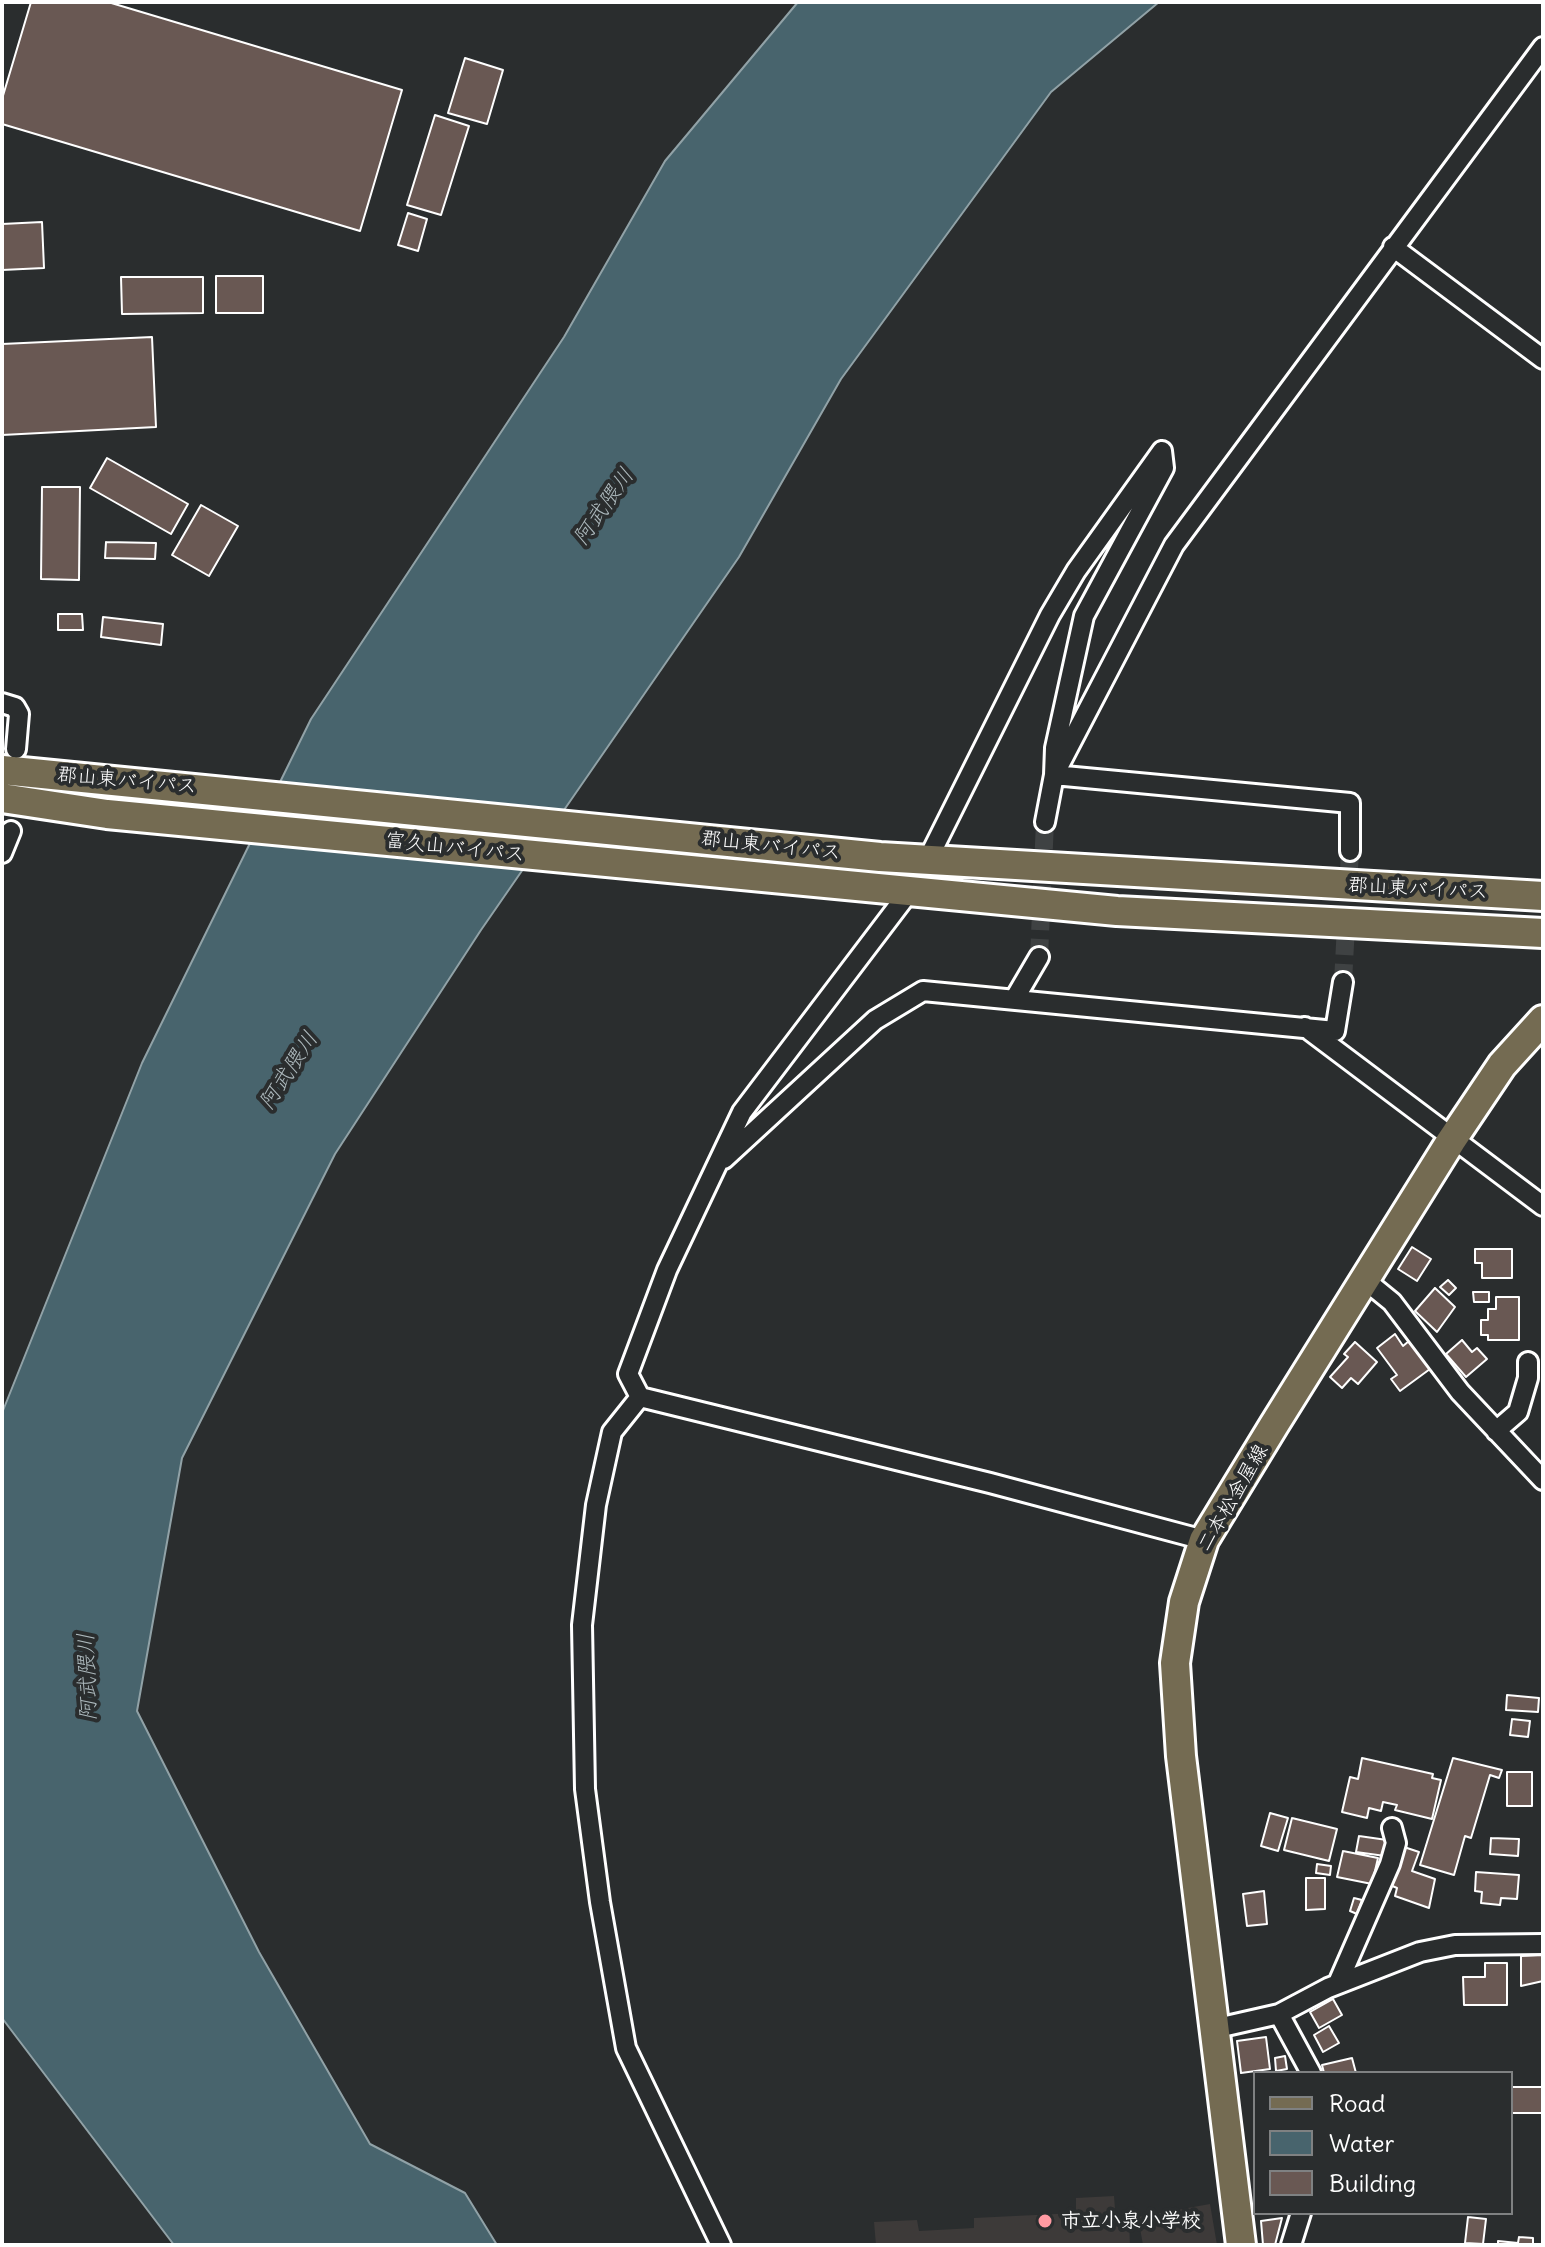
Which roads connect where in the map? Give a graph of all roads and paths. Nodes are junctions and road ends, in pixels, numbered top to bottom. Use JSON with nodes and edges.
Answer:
{"nodes":[{"id":1,"x":1543,"y":47,"type":"edge"},
{"id":2,"x":1393,"y":247,"type":"junction"},
{"id":3,"x":1543,"y":359,"type":"edge"},
{"id":4,"x":2,"y":703,"type":"edge"},
{"id":5,"x":9,"y":759,"type":"edge"},
{"id":6,"x":1054,"y":775,"type":"junction"},
{"id":7,"x":2,"y":798,"type":"edge"},
{"id":8,"x":1045,"y":822,"type":"tunnel mouth"},
{"id":9,"x":11,"y":831,"type":"dead end"},
{"id":10,"x":1350,"y":851,"type":"tunnel mouth"},
{"id":11,"x":2,"y":853,"type":"edge"},
{"id":12,"x":928,"y":859,"type":"junction"},
{"id":13,"x":909,"y":892,"type":"junction"},
{"id":14,"x":1543,"y":896,"type":"edge"},
{"id":15,"x":1543,"y":933,"type":"edge"},
{"id":16,"x":1039,"y":957,"type":"tunnel mouth"},
{"id":17,"x":1343,"y":982,"type":"tunnel mouth"},
{"id":18,"x":1015,"y":998,"type":"junction"},
{"id":19,"x":1543,"y":1020,"type":"edge"},
{"id":20,"x":1303,"y":1026,"type":"junction"},
{"id":21,"x":1451,"y":1141,"type":"junction"},
{"id":22,"x":715,"y":1168,"type":"junction"},
{"id":23,"x":1543,"y":1206,"type":"edge"},
{"id":24,"x":1365,"y":1280,"type":"junction"},
{"id":25,"x":1528,"y":1362,"type":"dead end"},
{"id":26,"x":640,"y":1397,"type":"junction"},
{"id":27,"x":1496,"y":1431,"type":"junction"},
{"id":28,"x":1543,"y":1480,"type":"edge"},
{"id":29,"x":1204,"y":1540,"type":"junction"},
{"id":30,"x":1392,"y":1828,"type":"dead end"},
{"id":31,"x":1543,"y":1944,"type":"edge"},
{"id":32,"x":1338,"y":1983,"type":"junction"},
{"id":33,"x":1279,"y":2014,"type":"junction"},
{"id":34,"x":1213,"y":2029,"type":"junction"},
{"id":35,"x":1310,"y":2071,"type":"edge"},
{"id":36,"x":1300,"y":2215,"type":"edge"},
{"id":37,"x":721,"y":2245,"type":"edge"},
{"id":38,"x":1241,"y":2245,"type":"edge"},
{"id":39,"x":1291,"y":2245,"type":"edge"}],
"edges":[{"from":1,"to":2,"type":"street"},
{"from":2,"to":3,"type":"street"},
{"from":2,"to":6,"type":"street"},
{"from":4,"to":5,"type":"street"},
{"from":5,"to":12,"type":"main road","name":"郡山東バイパス"},
{"from":6,"to":8,"type":"street"},
{"from":6,"to":10,"type":"street"},
{"from":6,"to":12,"type":"street"},
{"from":7,"to":13,"type":"main road","name":"富久山バイパス"},
{"from":9,"to":11,"type":"street"},
{"from":12,"to":14,"type":"main road","name":"郡山東バイパス"},
{"from":13,"to":15,"type":"main road","name":"郡山東バイパス"},
{"from":13,"to":22,"type":"street"},
{"from":16,"to":18,"type":"street"},
{"from":17,"to":20,"type":"street"},
{"from":18,"to":20,"type":"street"},
{"from":18,"to":22,"type":"street"},
{"from":19,"to":21,"type":"main road","name":"二本松金屋線"},
{"from":20,"to":21,"type":"street"},
{"from":21,"to":23,"type":"street"},
{"from":21,"to":24,"type":"main road","name":"二本松金屋線"},
{"from":22,"to":26,"type":"street"},
{"from":24,"to":27,"type":"street"},
{"from":24,"to":29,"type":"main road","name":"二本松金屋線"},
{"from":25,"to":27,"type":"street"},
{"from":26,"to":29,"type":"street"},
{"from":26,"to":37,"type":"street"},
{"from":27,"to":28,"type":"street"},
{"from":29,"to":34,"type":"main road","name":"二本松金屋線"},
{"from":30,"to":32,"type":"street"},
{"from":31,"to":32,"type":"street"},
{"from":32,"to":33,"type":"street"},
{"from":33,"to":34,"type":"street"},
{"from":33,"to":35,"type":"street"},
{"from":34,"to":38,"type":"main road","name":"二本松金屋線"},
{"from":36,"to":39,"type":"street"}]}
